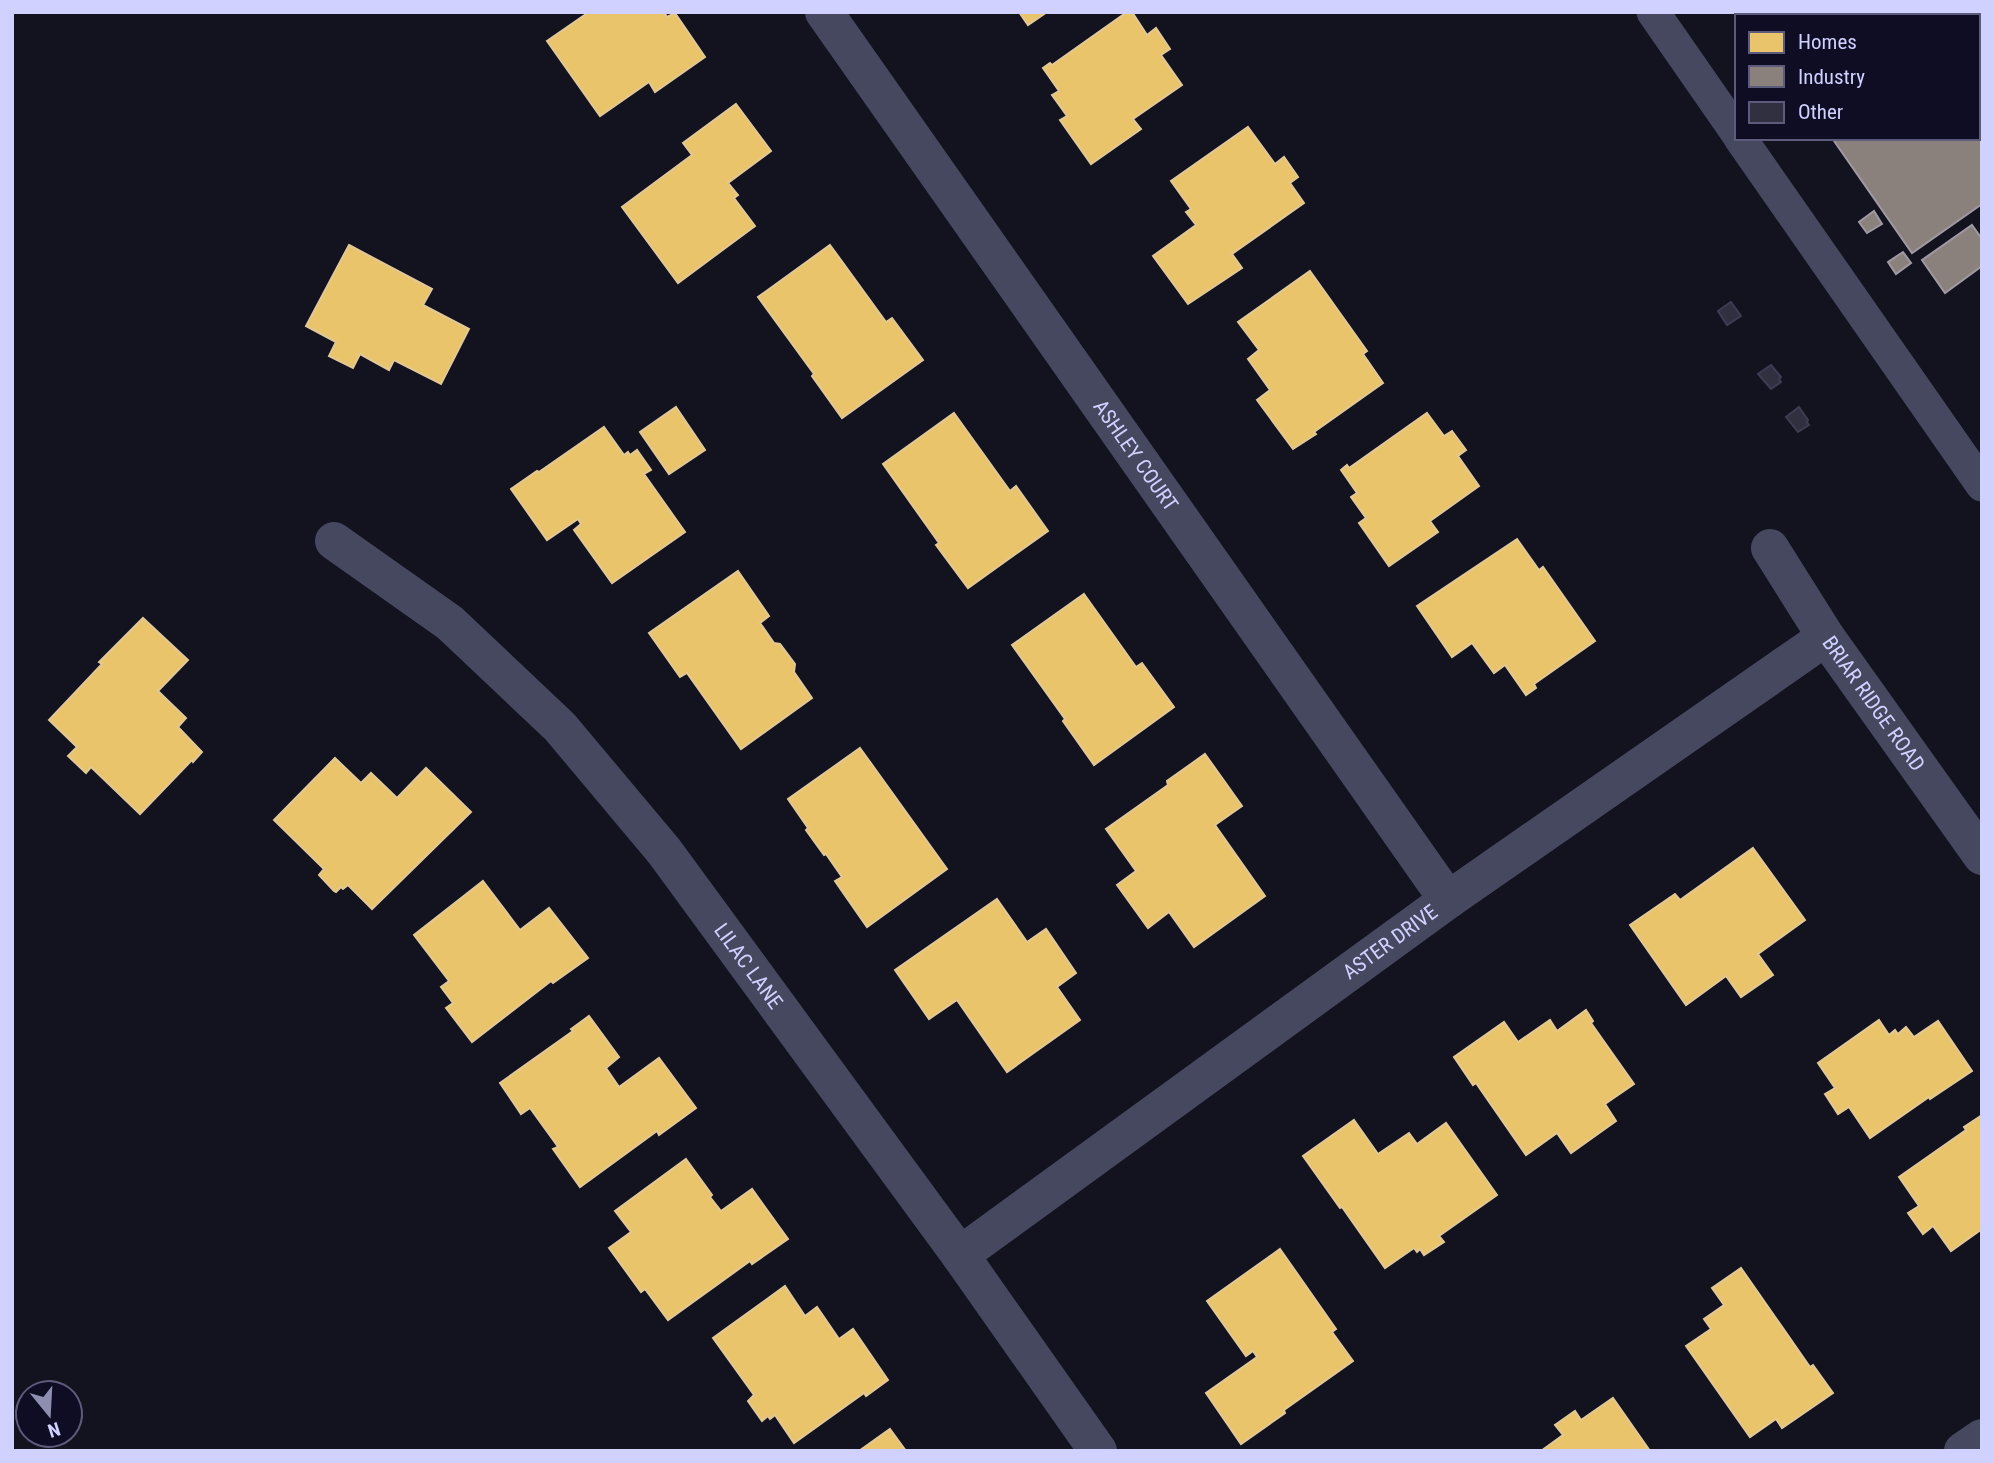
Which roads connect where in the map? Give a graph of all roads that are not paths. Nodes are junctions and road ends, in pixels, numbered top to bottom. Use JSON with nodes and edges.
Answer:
{"nodes":[{"id":1,"x":824,"y":12,"type":"edge"},
{"id":2,"x":1653,"y":12,"type":"edge"},
{"id":3,"x":1735,"y":130,"type":"edge"},
{"id":4,"x":1741,"y":140,"type":"edge"},
{"id":5,"x":1981,"y":482,"type":"edge"},
{"id":6,"x":334,"y":541,"type":"dead end"},
{"id":7,"x":1770,"y":548,"type":"dead end"},
{"id":8,"x":1826,"y":638,"type":"junction"},
{"id":9,"x":1982,"y":856,"type":"edge"},
{"id":10,"x":1448,"y":900,"type":"junction"},
{"id":11,"x":960,"y":1255,"type":"junction"},
{"id":12,"x":1982,"y":1438,"type":"edge"},
{"id":13,"x":1098,"y":1451,"type":"edge"},
{"id":14,"x":1963,"y":1451,"type":"edge"}],
"edges":[{"from":1,"to":10,"type":"street","name":"ASHLEY COURT"},
{"from":2,"to":3,"type":"lane"},
{"from":4,"to":5,"type":"lane"},
{"from":6,"to":11,"type":"street","name":"LILAC LANE"},
{"from":7,"to":8,"type":"street","name":"BRIAR RIDGE ROAD"},
{"from":8,"to":9,"type":"street","name":"BRIAR RIDGE ROAD"},
{"from":8,"to":10,"type":"street","name":"ASTER DRIVE"},
{"from":10,"to":11,"type":"street","name":"ASTER DRIVE"},
{"from":11,"to":13,"type":"street","name":"LILAC LANE"},
{"from":12,"to":14,"type":"street"}]}
